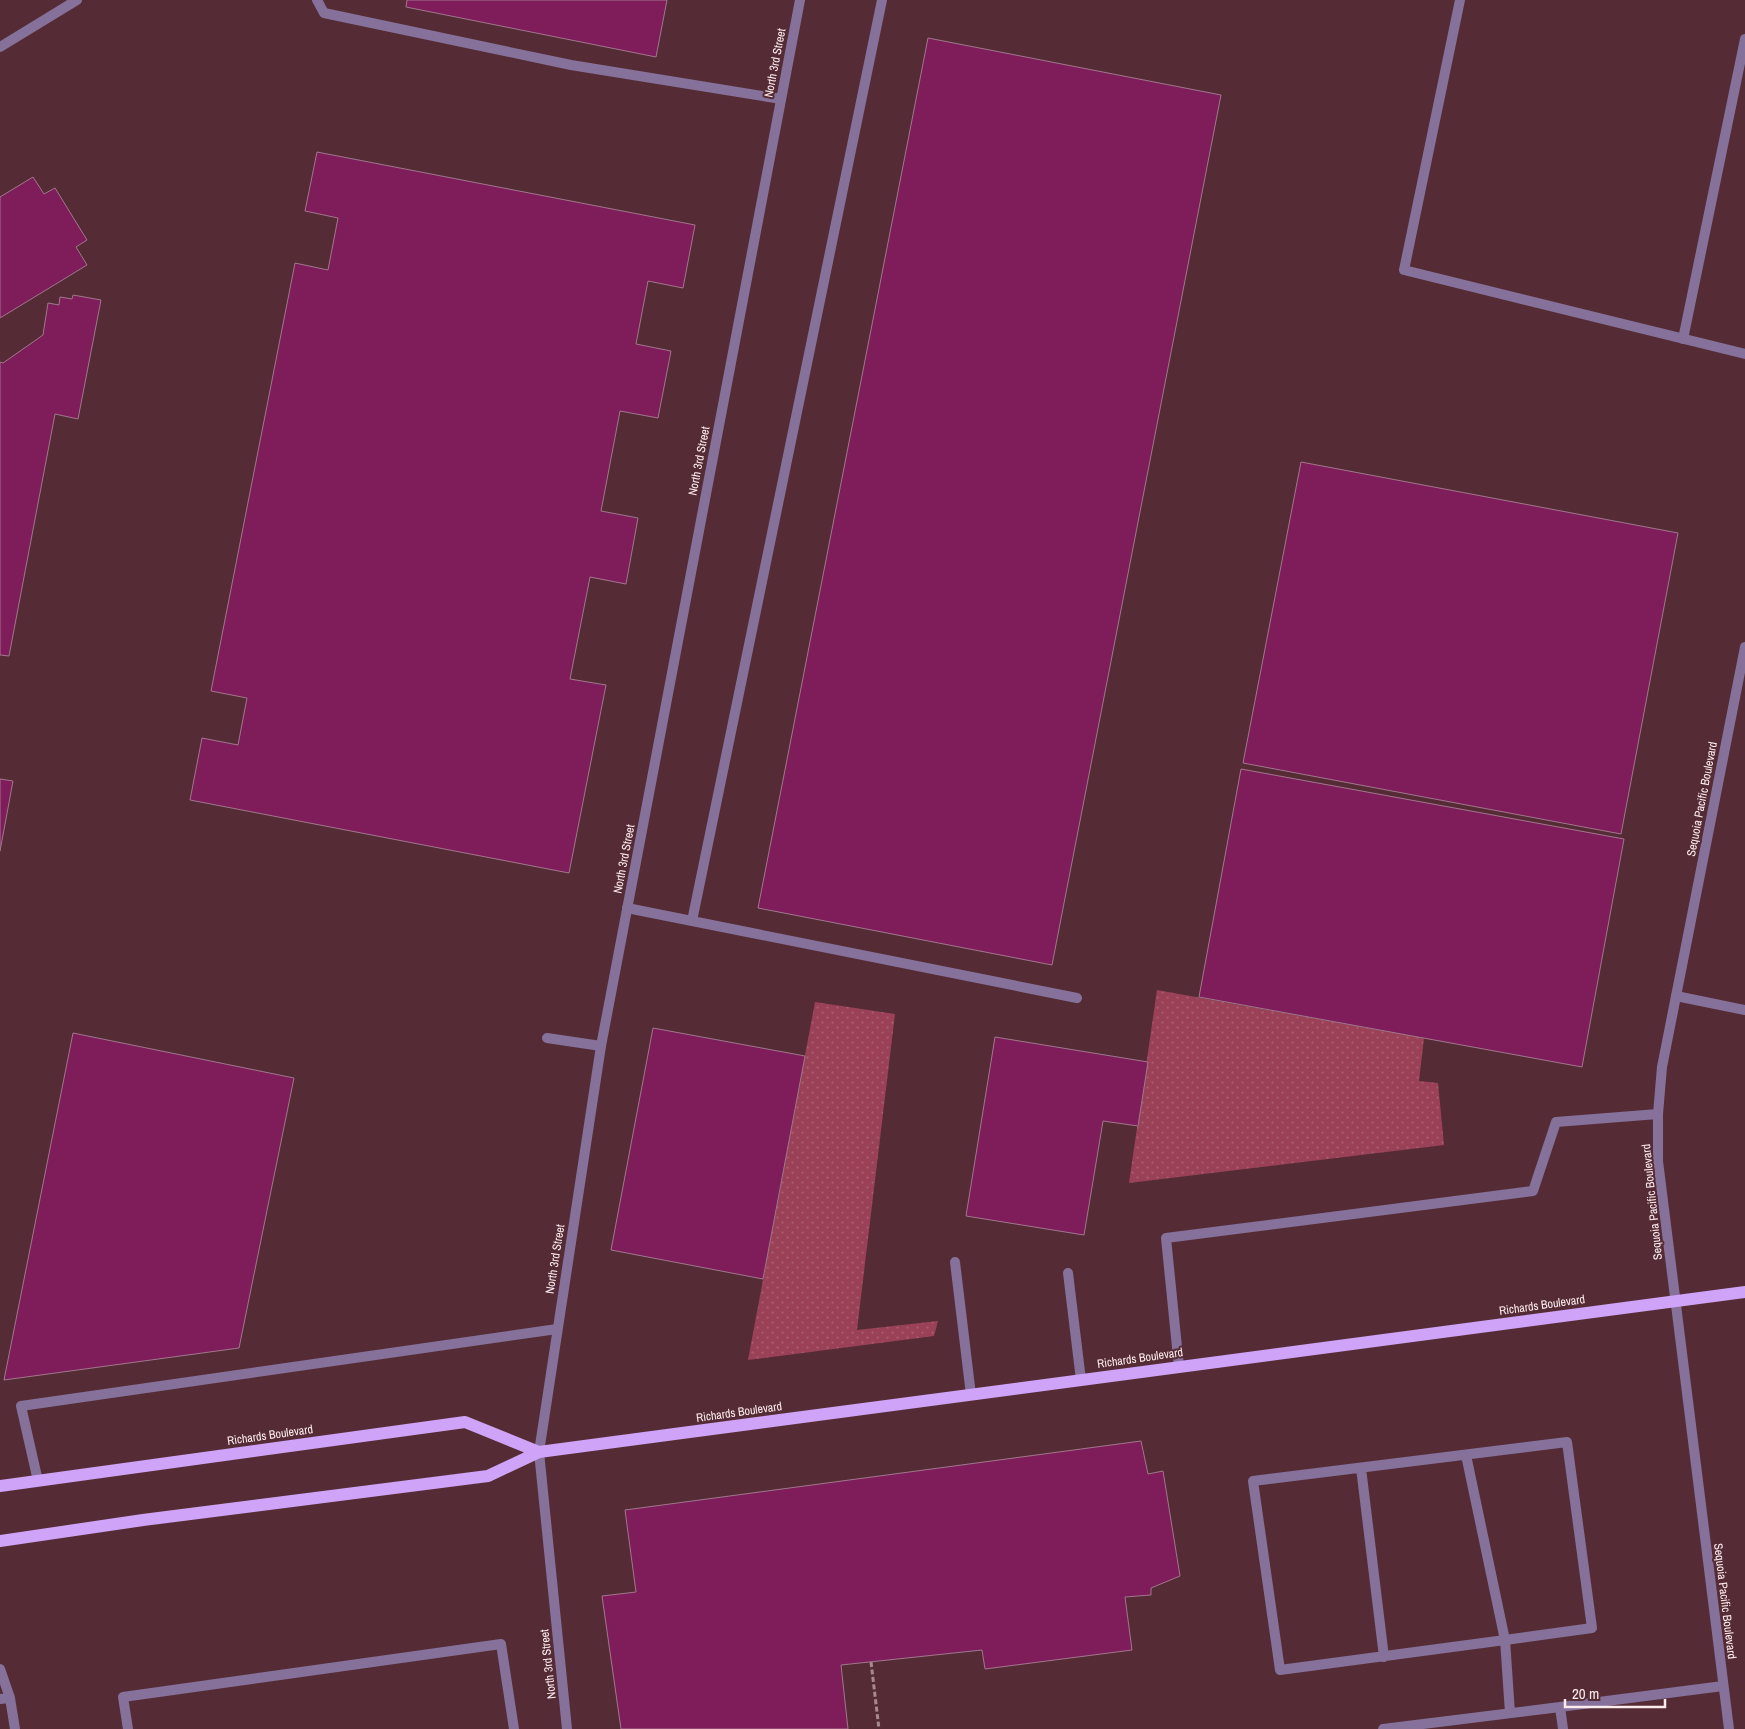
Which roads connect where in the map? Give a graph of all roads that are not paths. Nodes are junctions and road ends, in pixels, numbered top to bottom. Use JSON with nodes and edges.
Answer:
{"nodes":[{"id":1,"x":77,"y":0,"type":"edge"},
{"id":2,"x":317,"y":0,"type":"edge"},
{"id":3,"x":800,"y":0,"type":"edge"},
{"id":4,"x":882,"y":0,"type":"edge"},
{"id":5,"x":1460,"y":0,"type":"edge"},
{"id":6,"x":1745,"y":39,"type":"edge"},
{"id":7,"x":0,"y":47,"type":"edge"},
{"id":8,"x":781,"y":99,"type":"junction"},
{"id":9,"x":1683,"y":339,"type":"junction"},
{"id":10,"x":1745,"y":354,"type":"edge"},
{"id":11,"x":1745,"y":647,"type":"edge"},
{"id":12,"x":627,"y":908,"type":"junction"},
{"id":13,"x":692,"y":921,"type":"junction"},
{"id":14,"x":1676,"y":996,"type":"junction"},
{"id":15,"x":1077,"y":998,"type":"dead end"},
{"id":16,"x":1745,"y":1010,"type":"edge"},
{"id":17,"x":547,"y":1038,"type":"dead end"},
{"id":18,"x":601,"y":1046,"type":"junction"},
{"id":19,"x":1658,"y":1114,"type":"junction"},
{"id":20,"x":954,"y":1262,"type":"dead end"},
{"id":21,"x":1068,"y":1273,"type":"dead end"},
{"id":22,"x":1745,"y":1292,"type":"edge"},
{"id":23,"x":1675,"y":1301,"type":"junction"},
{"id":24,"x":557,"y":1329,"type":"junction"},
{"id":25,"x":1179,"y":1367,"type":"junction"},
{"id":26,"x":1081,"y":1380,"type":"junction"},
{"id":27,"x":971,"y":1395,"type":"junction"},
{"id":28,"x":539,"y":1452,"type":"junction"},
{"id":29,"x":1466,"y":1454,"type":"junction"},
{"id":30,"x":1362,"y":1468,"type":"junction"},
{"id":31,"x":38,"y":1480,"type":"junction"},
{"id":32,"x":0,"y":1486,"type":"edge"},
{"id":33,"x":0,"y":1541,"type":"edge"},
{"id":34,"x":1505,"y":1640,"type":"junction"},
{"id":35,"x":1384,"y":1656,"type":"junction"},
{"id":36,"x":0,"y":1669,"type":"edge"},
{"id":37,"x":1723,"y":1686,"type":"junction"},
{"id":38,"x":5,"y":1699,"type":"edge"},
{"id":39,"x":1560,"y":1707,"type":"junction"},
{"id":40,"x":1510,"y":1713,"type":"junction"},
{"id":41,"x":1461,"y":1724,"type":"edge"},
{"id":42,"x":15,"y":1729,"type":"edge"},
{"id":43,"x":128,"y":1729,"type":"edge"},
{"id":44,"x":514,"y":1729,"type":"edge"},
{"id":45,"x":567,"y":1729,"type":"edge"},
{"id":46,"x":1383,"y":1729,"type":"edge"},
{"id":47,"x":1564,"y":1729,"type":"edge"},
{"id":48,"x":1729,"y":1729,"type":"edge"}],
"edges":[{"from":1,"to":7,"type":"street"},
{"from":2,"to":8,"type":"street"},
{"from":3,"to":8,"type":"street","name":"North 3rd Street"},
{"from":4,"to":13,"type":"street"},
{"from":5,"to":9,"type":"street"},
{"from":6,"to":9,"type":"street"},
{"from":8,"to":12,"type":"street","name":"North 3rd Street"},
{"from":9,"to":10,"type":"street"},
{"from":11,"to":14,"type":"street","name":"Sequoia Pacific Boulevard"},
{"from":12,"to":13,"type":"street"},
{"from":12,"to":18,"type":"street","name":"North 3rd Street"},
{"from":13,"to":15,"type":"street"},
{"from":14,"to":16,"type":"street"},
{"from":14,"to":19,"type":"street","name":"Sequoia Pacific Boulevard"},
{"from":17,"to":18,"type":"street"},
{"from":18,"to":24,"type":"street","name":"North 3rd Street"},
{"from":19,"to":23,"type":"street","name":"Sequoia Pacific Boulevard"},
{"from":19,"to":25,"type":"street"},
{"from":20,"to":27,"type":"street"},
{"from":21,"to":26,"type":"street"},
{"from":22,"to":23,"type":"main road","name":"Richards Boulevard"},
{"from":23,"to":25,"type":"main road","name":"Richards Boulevard"},
{"from":23,"to":37,"type":"street","name":"Sequoia Pacific Boulevard"},
{"from":24,"to":28,"type":"street","name":"North 3rd Street"},
{"from":24,"to":31,"type":"street"},
{"from":25,"to":26,"type":"main road","name":"Richards Boulevard"},
{"from":26,"to":27,"type":"main road","name":"Richards Boulevard"},
{"from":27,"to":28,"type":"main road","name":"Richards Boulevard"},
{"from":28,"to":31,"type":"main road","name":"Richards Boulevard"},
{"from":28,"to":33,"type":"main road","name":"Richards Boulevard"},
{"from":28,"to":45,"type":"street","name":"North 3rd Street"},
{"from":29,"to":30,"type":"street"},
{"from":29,"to":34,"type":"street"},
{"from":29,"to":34,"type":"street"},
{"from":30,"to":35,"type":"street"},
{"from":30,"to":35,"type":"street"},
{"from":31,"to":32,"type":"main road","name":"Richards Boulevard"},
{"from":34,"to":35,"type":"street"},
{"from":34,"to":40,"type":"street"},
{"from":36,"to":38,"type":"street"},
{"from":37,"to":39,"type":"street"},
{"from":37,"to":48,"type":"street","name":"Sequoia Pacific Boulevard"},
{"from":38,"to":42,"type":"street"},
{"from":39,"to":40,"type":"street"},
{"from":39,"to":47,"type":"street"},
{"from":40,"to":41,"type":"street"},
{"from":41,"to":46,"type":"street"},
{"from":43,"to":44,"type":"street"}]}
